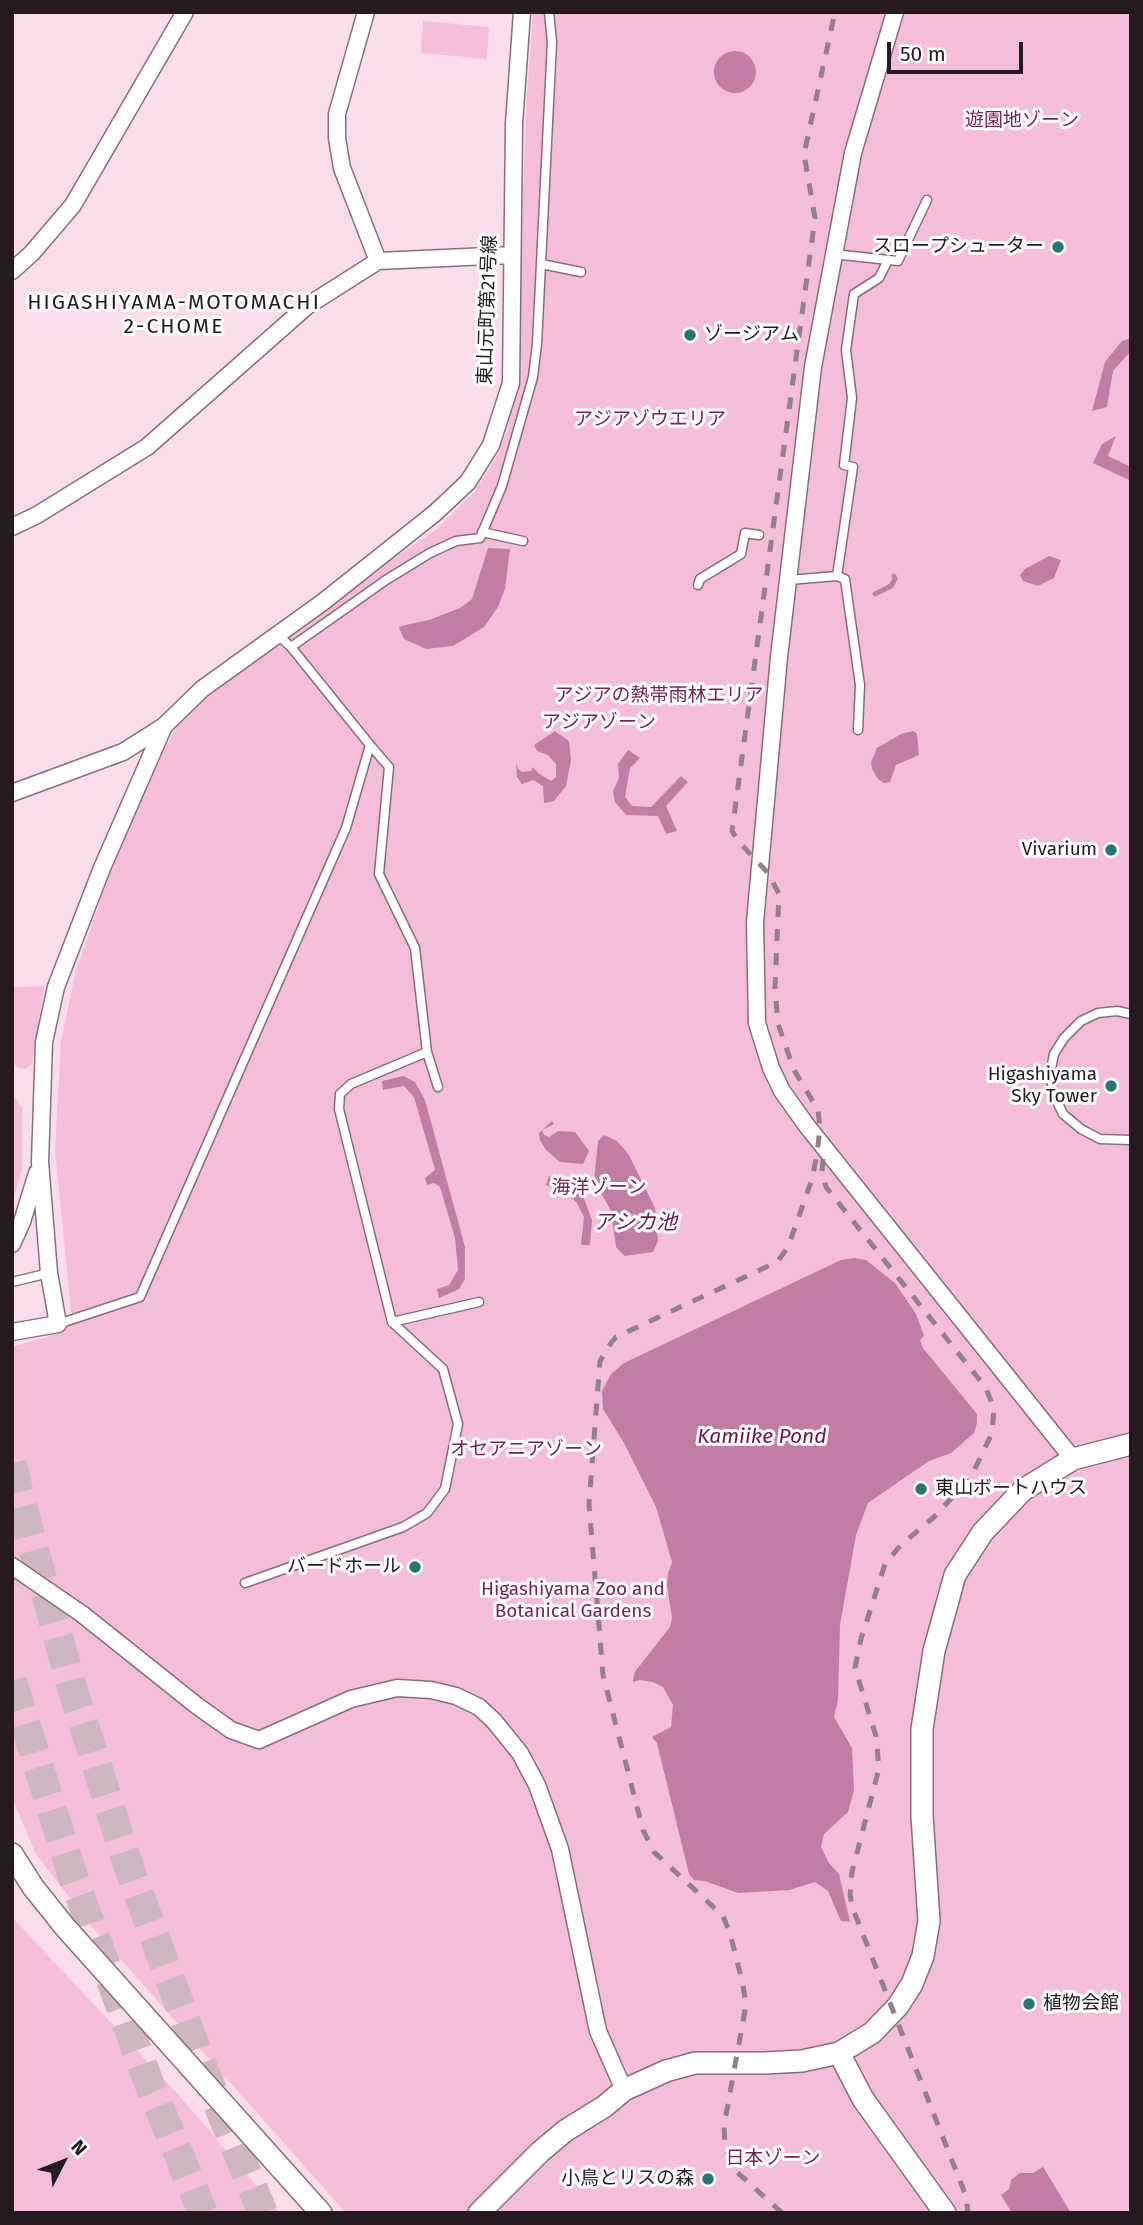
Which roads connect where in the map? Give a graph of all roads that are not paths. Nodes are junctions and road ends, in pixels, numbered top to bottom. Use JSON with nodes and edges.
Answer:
{"nodes":[{"id":1,"x":184,"y":12,"type":"edge"},
{"id":2,"x":366,"y":12,"type":"edge"},
{"id":3,"x":522,"y":12,"type":"edge"},
{"id":4,"x":549,"y":12,"type":"edge"},
{"id":5,"x":895,"y":12,"type":"edge"},
{"id":6,"x":928,"y":201,"type":"dead end"},
{"id":7,"x":833,"y":254,"type":"junction"},
{"id":8,"x":511,"y":255,"type":"junction"},
{"id":9,"x":888,"y":260,"type":"junction"},
{"id":10,"x":378,"y":261,"type":"junction"},
{"id":11,"x":541,"y":264,"type":"junction"},
{"id":12,"x":12,"y":271,"type":"edge"},
{"id":13,"x":581,"y":272,"type":"dead end"},
{"id":14,"x":12,"y":527,"type":"edge"},
{"id":15,"x":482,"y":532,"type":"junction"},
{"id":16,"x":759,"y":535,"type":"dead end"},
{"id":17,"x":523,"y":541,"type":"dead end"},
{"id":18,"x":837,"y":576,"type":"junction"},
{"id":19,"x":789,"y":580,"type":"junction"},
{"id":20,"x":698,"y":585,"type":"dead end"},
{"id":21,"x":277,"y":634,"type":"junction"},
{"id":22,"x":291,"y":647,"type":"junction"},
{"id":23,"x":163,"y":726,"type":"junction"},
{"id":24,"x":858,"y":730,"type":"dead end"},
{"id":25,"x":370,"y":745,"type":"junction"},
{"id":26,"x":12,"y":793,"type":"edge"},
{"id":27,"x":1131,"y":1014,"type":"edge"},
{"id":28,"x":427,"y":1052,"type":"junction"},
{"id":29,"x":438,"y":1087,"type":"dead end"},
{"id":30,"x":1131,"y":1140,"type":"edge"},
{"id":31,"x":40,"y":1162,"type":"junction"},
{"id":32,"x":12,"y":1244,"type":"edge"},
{"id":33,"x":49,"y":1273,"type":"junction"},
{"id":34,"x":12,"y":1282,"type":"edge"},
{"id":35,"x":479,"y":1302,"type":"dead end"},
{"id":36,"x":392,"y":1322,"type":"junction"},
{"id":37,"x":58,"y":1324,"type":"junction"},
{"id":38,"x":12,"y":1332,"type":"edge"},
{"id":39,"x":1131,"y":1444,"type":"edge"},
{"id":40,"x":1073,"y":1459,"type":"junction"},
{"id":41,"x":12,"y":1566,"type":"edge"},
{"id":42,"x":245,"y":1583,"type":"dead end"},
{"id":43,"x":12,"y":1854,"type":"edge"},
{"id":44,"x":839,"y":2053,"type":"junction"},
{"id":45,"x":624,"y":2090,"type":"junction"},
{"id":46,"x":321,"y":2213,"type":"edge"},
{"id":47,"x":479,"y":2213,"type":"edge"},
{"id":48,"x":945,"y":2213,"type":"edge"}],
"edges":[{"from":1,"to":12,"type":"street"},
{"from":2,"to":10,"type":"street"},
{"from":3,"to":8,"type":"street","name":"東山元町第21号線"},
{"from":4,"to":11,"type":"lane"},
{"from":5,"to":7,"type":"street"},
{"from":6,"to":9,"type":"lane"},
{"from":7,"to":9,"type":"lane"},
{"from":7,"to":19,"type":"street"},
{"from":8,"to":10,"type":"street"},
{"from":8,"to":21,"type":"street","name":"東山元町第21号線"},
{"from":9,"to":18,"type":"lane"},
{"from":10,"to":14,"type":"street"},
{"from":11,"to":13,"type":"lane"},
{"from":11,"to":15,"type":"lane"},
{"from":15,"to":17,"type":"lane"},
{"from":15,"to":22,"type":"lane"},
{"from":16,"to":20,"type":"lane"},
{"from":18,"to":19,"type":"lane"},
{"from":18,"to":24,"type":"lane"},
{"from":19,"to":40,"type":"street"},
{"from":21,"to":22,"type":"lane"},
{"from":21,"to":23,"type":"street","name":"東山元町第21号線"},
{"from":22,"to":25,"type":"lane"},
{"from":23,"to":26,"type":"street"},
{"from":23,"to":31,"type":"street"},
{"from":25,"to":28,"type":"lane"},
{"from":25,"to":37,"type":"lane"},
{"from":27,"to":30,"type":"lane"},
{"from":28,"to":29,"type":"lane"},
{"from":28,"to":36,"type":"lane"},
{"from":31,"to":32,"type":"street"},
{"from":31,"to":33,"type":"street"},
{"from":33,"to":34,"type":"lane"},
{"from":33,"to":37,"type":"street"},
{"from":35,"to":36,"type":"lane"},
{"from":36,"to":42,"type":"lane"},
{"from":37,"to":38,"type":"street"},
{"from":39,"to":40,"type":"street"},
{"from":40,"to":44,"type":"street"},
{"from":41,"to":45,"type":"street"},
{"from":43,"to":46,"type":"street"},
{"from":44,"to":45,"type":"street"},
{"from":44,"to":48,"type":"street"},
{"from":45,"to":47,"type":"street"}]}
